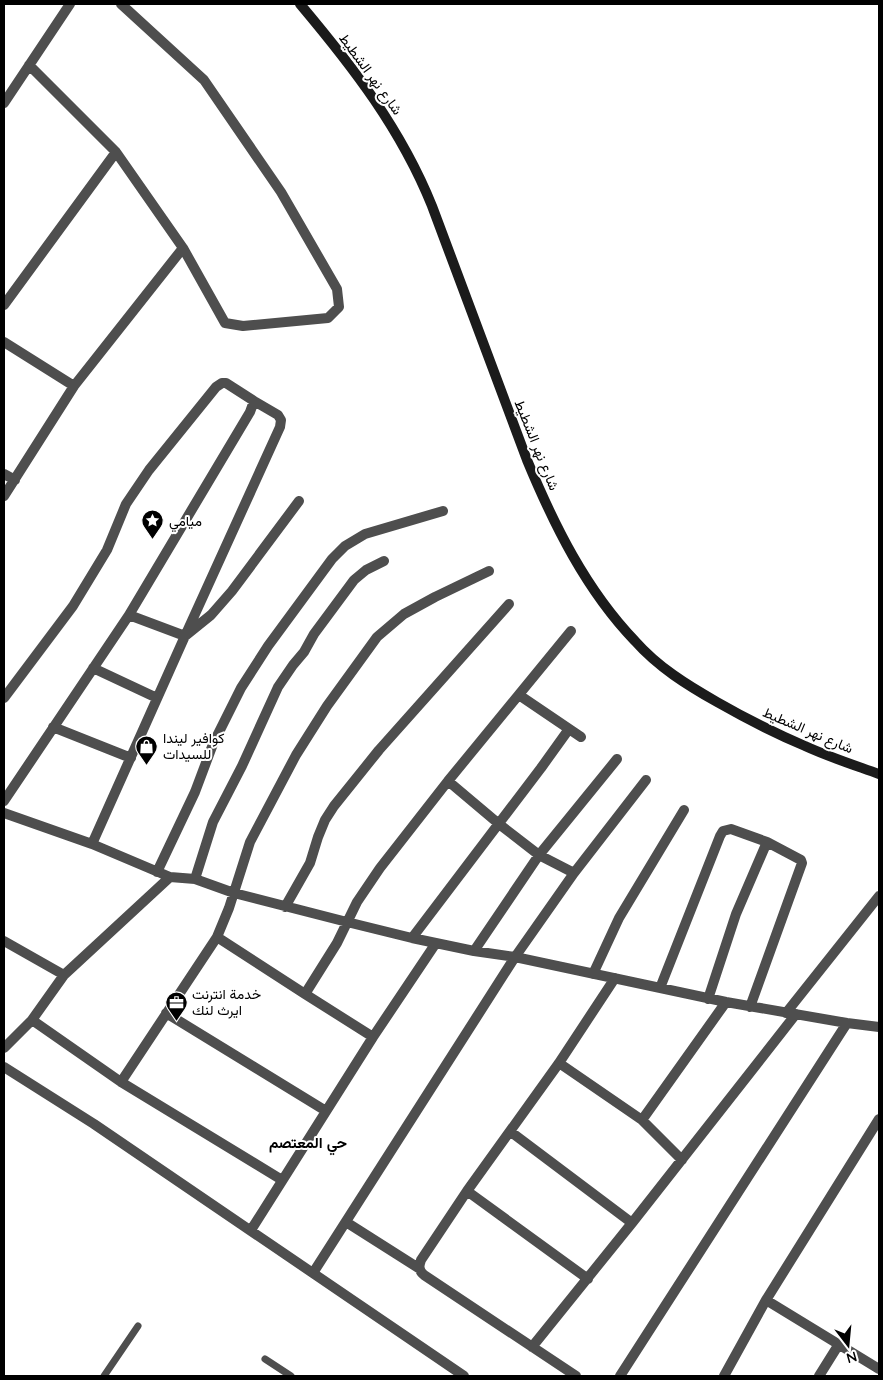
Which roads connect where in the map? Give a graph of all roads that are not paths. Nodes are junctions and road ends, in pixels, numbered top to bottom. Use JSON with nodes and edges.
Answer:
{"nodes":[{"id":1,"x":70,"y":4,"type":"edge"},
{"id":2,"x":121,"y":4,"type":"edge"},
{"id":3,"x":300,"y":4,"type":"edge"},
{"id":4,"x":29,"y":66,"type":"junction"},
{"id":5,"x":4,"y":103,"type":"edge"},
{"id":6,"x":116,"y":152,"type":"junction"},
{"id":7,"x":183,"y":248,"type":"junction"},
{"id":8,"x":4,"y":305,"type":"edge"},
{"id":9,"x":4,"y":342,"type":"edge"},
{"id":10,"x":74,"y":386,"type":"junction"},
{"id":11,"x":254,"y":401,"type":"junction"},
{"id":12,"x":4,"y":474,"type":"edge"},
{"id":13,"x":14,"y":480,"type":"junction"},
{"id":14,"x":4,"y":496,"type":"edge"},
{"id":15,"x":299,"y":502,"type":"dead end"},
{"id":16,"x":443,"y":511,"type":"dead end"},
{"id":17,"x":384,"y":561,"type":"dead end"},
{"id":18,"x":490,"y":571,"type":"dead end"},
{"id":19,"x":509,"y":604,"type":"dead end"},
{"id":20,"x":129,"y":615,"type":"junction"},
{"id":21,"x":571,"y":631,"type":"dead end"},
{"id":22,"x":185,"y":636,"type":"junction"},
{"id":23,"x":93,"y":668,"type":"junction"},
{"id":24,"x":518,"y":695,"type":"junction"},
{"id":25,"x":4,"y":698,"type":"edge"},
{"id":26,"x":157,"y":698,"type":"junction"},
{"id":27,"x":54,"y":727,"type":"junction"},
{"id":28,"x":570,"y":729,"type":"junction"},
{"id":29,"x":581,"y":737,"type":"dead end"},
{"id":30,"x":131,"y":758,"type":"junction"},
{"id":31,"x":616,"y":759,"type":"dead end"},
{"id":32,"x":879,"y":774,"type":"edge"},
{"id":33,"x":646,"y":780,"type":"dead end"},
{"id":34,"x":448,"y":781,"type":"junction"},
{"id":35,"x":4,"y":801,"type":"edge"},
{"id":36,"x":684,"y":810,"type":"dead end"},
{"id":37,"x":4,"y":813,"type":"edge"},
{"id":38,"x":499,"y":824,"type":"junction"},
{"id":39,"x":768,"y":842,"type":"junction"},
{"id":40,"x":92,"y":844,"type":"junction"},
{"id":41,"x":539,"y":855,"type":"junction"},
{"id":42,"x":157,"y":872,"type":"junction"},
{"id":43,"x":574,"y":873,"type":"junction"},
{"id":44,"x":170,"y":877,"type":"junction"},
{"id":45,"x":195,"y":879,"type":"junction"},
{"id":46,"x":234,"y":893,"type":"junction"},
{"id":47,"x":879,"y":896,"type":"edge"},
{"id":48,"x":285,"y":907,"type":"junction"},
{"id":49,"x":347,"y":922,"type":"junction"},
{"id":50,"x":217,"y":937,"type":"junction"},
{"id":51,"x":412,"y":938,"type":"junction"},
{"id":52,"x":4,"y":941,"type":"edge"},
{"id":53,"x":436,"y":943,"type":"junction"},
{"id":54,"x":474,"y":951,"type":"junction"},
{"id":55,"x":515,"y":957,"type":"junction"},
{"id":56,"x":594,"y":974,"type":"junction"},
{"id":57,"x":64,"y":975,"type":"junction"},
{"id":58,"x":615,"y":978,"type":"junction"},
{"id":59,"x":660,"y":988,"type":"junction"},
{"id":60,"x":305,"y":994,"type":"junction"},
{"id":61,"x":708,"y":999,"type":"junction"},
{"id":62,"x":726,"y":1002,"type":"junction"},
{"id":63,"x":750,"y":1007,"type":"junction"},
{"id":64,"x":166,"y":1013,"type":"junction"},
{"id":65,"x":791,"y":1014,"type":"junction"},
{"id":66,"x":32,"y":1020,"type":"junction"},
{"id":67,"x":847,"y":1023,"type":"junction"},
{"id":68,"x":879,"y":1027,"type":"edge"},
{"id":69,"x":374,"y":1036,"type":"junction"},
{"id":70,"x":4,"y":1048,"type":"edge"},
{"id":71,"x":559,"y":1063,"type":"junction"},
{"id":72,"x":4,"y":1066,"type":"edge"},
{"id":73,"x":121,"y":1082,"type":"junction"},
{"id":74,"x":326,"y":1111,"type":"junction"},
{"id":75,"x":879,"y":1118,"type":"edge"},
{"id":76,"x":642,"y":1120,"type":"junction"},
{"id":77,"x":510,"y":1132,"type":"junction"},
{"id":78,"x":682,"y":1160,"type":"junction"},
{"id":79,"x":282,"y":1180,"type":"junction"},
{"id":80,"x":467,"y":1191,"type":"junction"},
{"id":81,"x":346,"y":1222,"type":"junction"},
{"id":82,"x":632,"y":1223,"type":"junction"},
{"id":83,"x":251,"y":1230,"type":"junction"},
{"id":84,"x":420,"y":1270,"type":"junction"},
{"id":85,"x":313,"y":1273,"type":"junction"},
{"id":86,"x":588,"y":1279,"type":"junction"},
{"id":87,"x":766,"y":1300,"type":"junction"},
{"id":88,"x":138,"y":1326,"type":"dead end"},
{"id":89,"x":839,"y":1344,"type":"junction"},
{"id":90,"x":532,"y":1347,"type":"junction"},
{"id":91,"x":265,"y":1359,"type":"dead end"},
{"id":92,"x":879,"y":1369,"type":"edge"},
{"id":93,"x":104,"y":1376,"type":"edge"},
{"id":94,"x":291,"y":1376,"type":"edge"},
{"id":95,"x":464,"y":1376,"type":"edge"},
{"id":96,"x":576,"y":1376,"type":"edge"},
{"id":97,"x":620,"y":1376,"type":"edge"},
{"id":98,"x":724,"y":1376,"type":"edge"},
{"id":99,"x":819,"y":1376,"type":"edge"}],
"edges":[{"from":1,"to":4,"type":"street"},
{"from":2,"to":7,"type":"street"},
{"from":3,"to":32,"type":"main road","name":"شارع نهر الشطيط"},
{"from":4,"to":5,"type":"street"},
{"from":4,"to":6,"type":"street"},
{"from":6,"to":7,"type":"street"},
{"from":6,"to":8,"type":"street"},
{"from":7,"to":10,"type":"street"},
{"from":9,"to":10,"type":"street"},
{"from":10,"to":13,"type":"street"},
{"from":11,"to":20,"type":"street"},
{"from":11,"to":22,"type":"street"},
{"from":11,"to":25,"type":"street"},
{"from":12,"to":13,"type":"street"},
{"from":13,"to":14,"type":"street"},
{"from":15,"to":22,"type":"street"},
{"from":16,"to":42,"type":"street"},
{"from":17,"to":45,"type":"street"},
{"from":18,"to":46,"type":"street"},
{"from":19,"to":48,"type":"street"},
{"from":20,"to":22,"type":"street"},
{"from":20,"to":23,"type":"street"},
{"from":21,"to":24,"type":"street"},
{"from":22,"to":26,"type":"street"},
{"from":23,"to":26,"type":"street"},
{"from":23,"to":27,"type":"street"},
{"from":24,"to":28,"type":"street"},
{"from":24,"to":34,"type":"street"},
{"from":26,"to":30,"type":"street"},
{"from":27,"to":30,"type":"street"},
{"from":27,"to":35,"type":"street"},
{"from":28,"to":29,"type":"street"},
{"from":28,"to":38,"type":"street"},
{"from":30,"to":40,"type":"street"},
{"from":31,"to":41,"type":"street"},
{"from":33,"to":43,"type":"street"},
{"from":34,"to":38,"type":"street"},
{"from":34,"to":49,"type":"street"},
{"from":36,"to":56,"type":"street"},
{"from":37,"to":40,"type":"street"},
{"from":38,"to":41,"type":"street"},
{"from":38,"to":51,"type":"street"},
{"from":39,"to":59,"type":"street"},
{"from":39,"to":61,"type":"street"},
{"from":39,"to":63,"type":"street"},
{"from":40,"to":42,"type":"street"},
{"from":41,"to":43,"type":"street"},
{"from":41,"to":54,"type":"street"},
{"from":42,"to":44,"type":"street"},
{"from":43,"to":55,"type":"street"},
{"from":44,"to":45,"type":"street"},
{"from":44,"to":57,"type":"street"},
{"from":45,"to":46,"type":"street"},
{"from":46,"to":48,"type":"street"},
{"from":46,"to":50,"type":"street"},
{"from":47,"to":65,"type":"street"},
{"from":48,"to":49,"type":"street"},
{"from":49,"to":51,"type":"street"},
{"from":49,"to":60,"type":"street"},
{"from":50,"to":60,"type":"street"},
{"from":50,"to":64,"type":"street"},
{"from":51,"to":53,"type":"street"},
{"from":52,"to":57,"type":"street"},
{"from":53,"to":54,"type":"street"},
{"from":53,"to":69,"type":"street"},
{"from":54,"to":55,"type":"street"},
{"from":55,"to":56,"type":"street"},
{"from":55,"to":81,"type":"street"},
{"from":56,"to":58,"type":"street"},
{"from":57,"to":66,"type":"street"},
{"from":58,"to":59,"type":"street"},
{"from":58,"to":71,"type":"street"},
{"from":59,"to":61,"type":"street"},
{"from":60,"to":69,"type":"street"},
{"from":61,"to":62,"type":"street"},
{"from":62,"to":63,"type":"street"},
{"from":62,"to":76,"type":"street"},
{"from":63,"to":65,"type":"street"},
{"from":64,"to":73,"type":"street"},
{"from":64,"to":74,"type":"street"},
{"from":65,"to":67,"type":"street"},
{"from":65,"to":78,"type":"street"},
{"from":66,"to":70,"type":"street"},
{"from":66,"to":73,"type":"street"},
{"from":67,"to":68,"type":"street"},
{"from":67,"to":97,"type":"street"},
{"from":69,"to":74,"type":"street"},
{"from":71,"to":76,"type":"street"},
{"from":71,"to":77,"type":"street"},
{"from":72,"to":83,"type":"street"},
{"from":73,"to":79,"type":"street"},
{"from":74,"to":79,"type":"street"},
{"from":75,"to":87,"type":"street"},
{"from":76,"to":78,"type":"street"},
{"from":77,"to":80,"type":"street"},
{"from":77,"to":82,"type":"street"},
{"from":78,"to":82,"type":"street"},
{"from":79,"to":83,"type":"street"},
{"from":80,"to":84,"type":"street"},
{"from":80,"to":86,"type":"street"},
{"from":81,"to":84,"type":"street"},
{"from":81,"to":85,"type":"street"},
{"from":82,"to":86,"type":"street"},
{"from":83,"to":85,"type":"street"},
{"from":84,"to":90,"type":"street"},
{"from":85,"to":95,"type":"street"},
{"from":86,"to":90,"type":"street"},
{"from":87,"to":89,"type":"street"},
{"from":87,"to":98,"type":"street"},
{"from":88,"to":93,"type":"lane"},
{"from":89,"to":92,"type":"street"},
{"from":89,"to":99,"type":"street"},
{"from":90,"to":96,"type":"street"},
{"from":91,"to":94,"type":"lane"}]}
